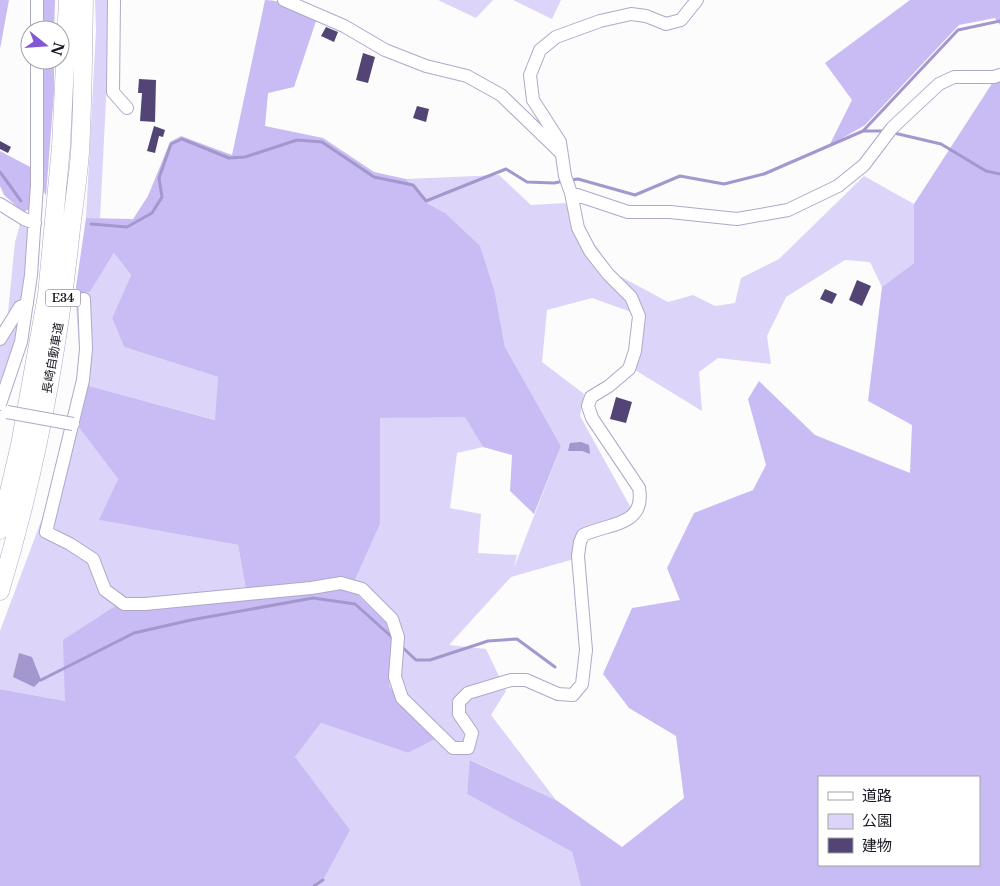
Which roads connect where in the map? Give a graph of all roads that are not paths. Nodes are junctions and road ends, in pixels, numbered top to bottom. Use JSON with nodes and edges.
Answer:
{"nodes":[{"id":1,"x":37,"y":0,"type":"edge"},
{"id":2,"x":68,"y":0,"type":"edge"},
{"id":3,"x":84,"y":0,"type":"edge"},
{"id":4,"x":114,"y":0,"type":"edge"},
{"id":5,"x":284,"y":0,"type":"edge"},
{"id":6,"x":697,"y":0,"type":"edge"},
{"id":7,"x":37,"y":20,"type":"edge"},
{"id":8,"x":37,"y":70,"type":"edge"},
{"id":9,"x":1000,"y":75,"type":"edge"},
{"id":10,"x":127,"y":108,"type":"dead end"},
{"id":11,"x":562,"y":154,"type":"junction"},
{"id":12,"x":568,"y":185,"type":"junction"},
{"id":13,"x":0,"y":204,"type":"edge"},
{"id":14,"x":34,"y":223,"type":"junction"},
{"id":15,"x":84,"y":299,"type":"dead end"},
{"id":16,"x":27,"y":304,"type":"junction"},
{"id":17,"x":0,"y":339,"type":"edge"},
{"id":18,"x":2,"y":409,"type":"edge"},
{"id":19,"x":73,"y":424,"type":"junction"},
{"id":20,"x":0,"y":530,"type":"edge"},
{"id":21,"x":0,"y":591,"type":"edge"}],
"edges":[{"from":1,"to":7,"type":"street"},
{"from":2,"to":20,"type":"highway","name":"長崎自動車道","number":"E34"},
{"from":3,"to":21,"type":"highway","name":"長崎自動車道","number":"E34"},
{"from":4,"to":10,"type":"street"},
{"from":5,"to":11,"type":"street"},
{"from":6,"to":11,"type":"street"},
{"from":8,"to":14,"type":"street"},
{"from":9,"to":12,"type":"street"},
{"from":11,"to":12,"type":"street"},
{"from":12,"to":19,"type":"street"},
{"from":13,"to":14,"type":"street"},
{"from":14,"to":16,"type":"street"},
{"from":15,"to":19,"type":"street"},
{"from":16,"to":17,"type":"street"},
{"from":16,"to":18,"type":"street"},
{"from":18,"to":19,"type":"street","bridge":true}]}
